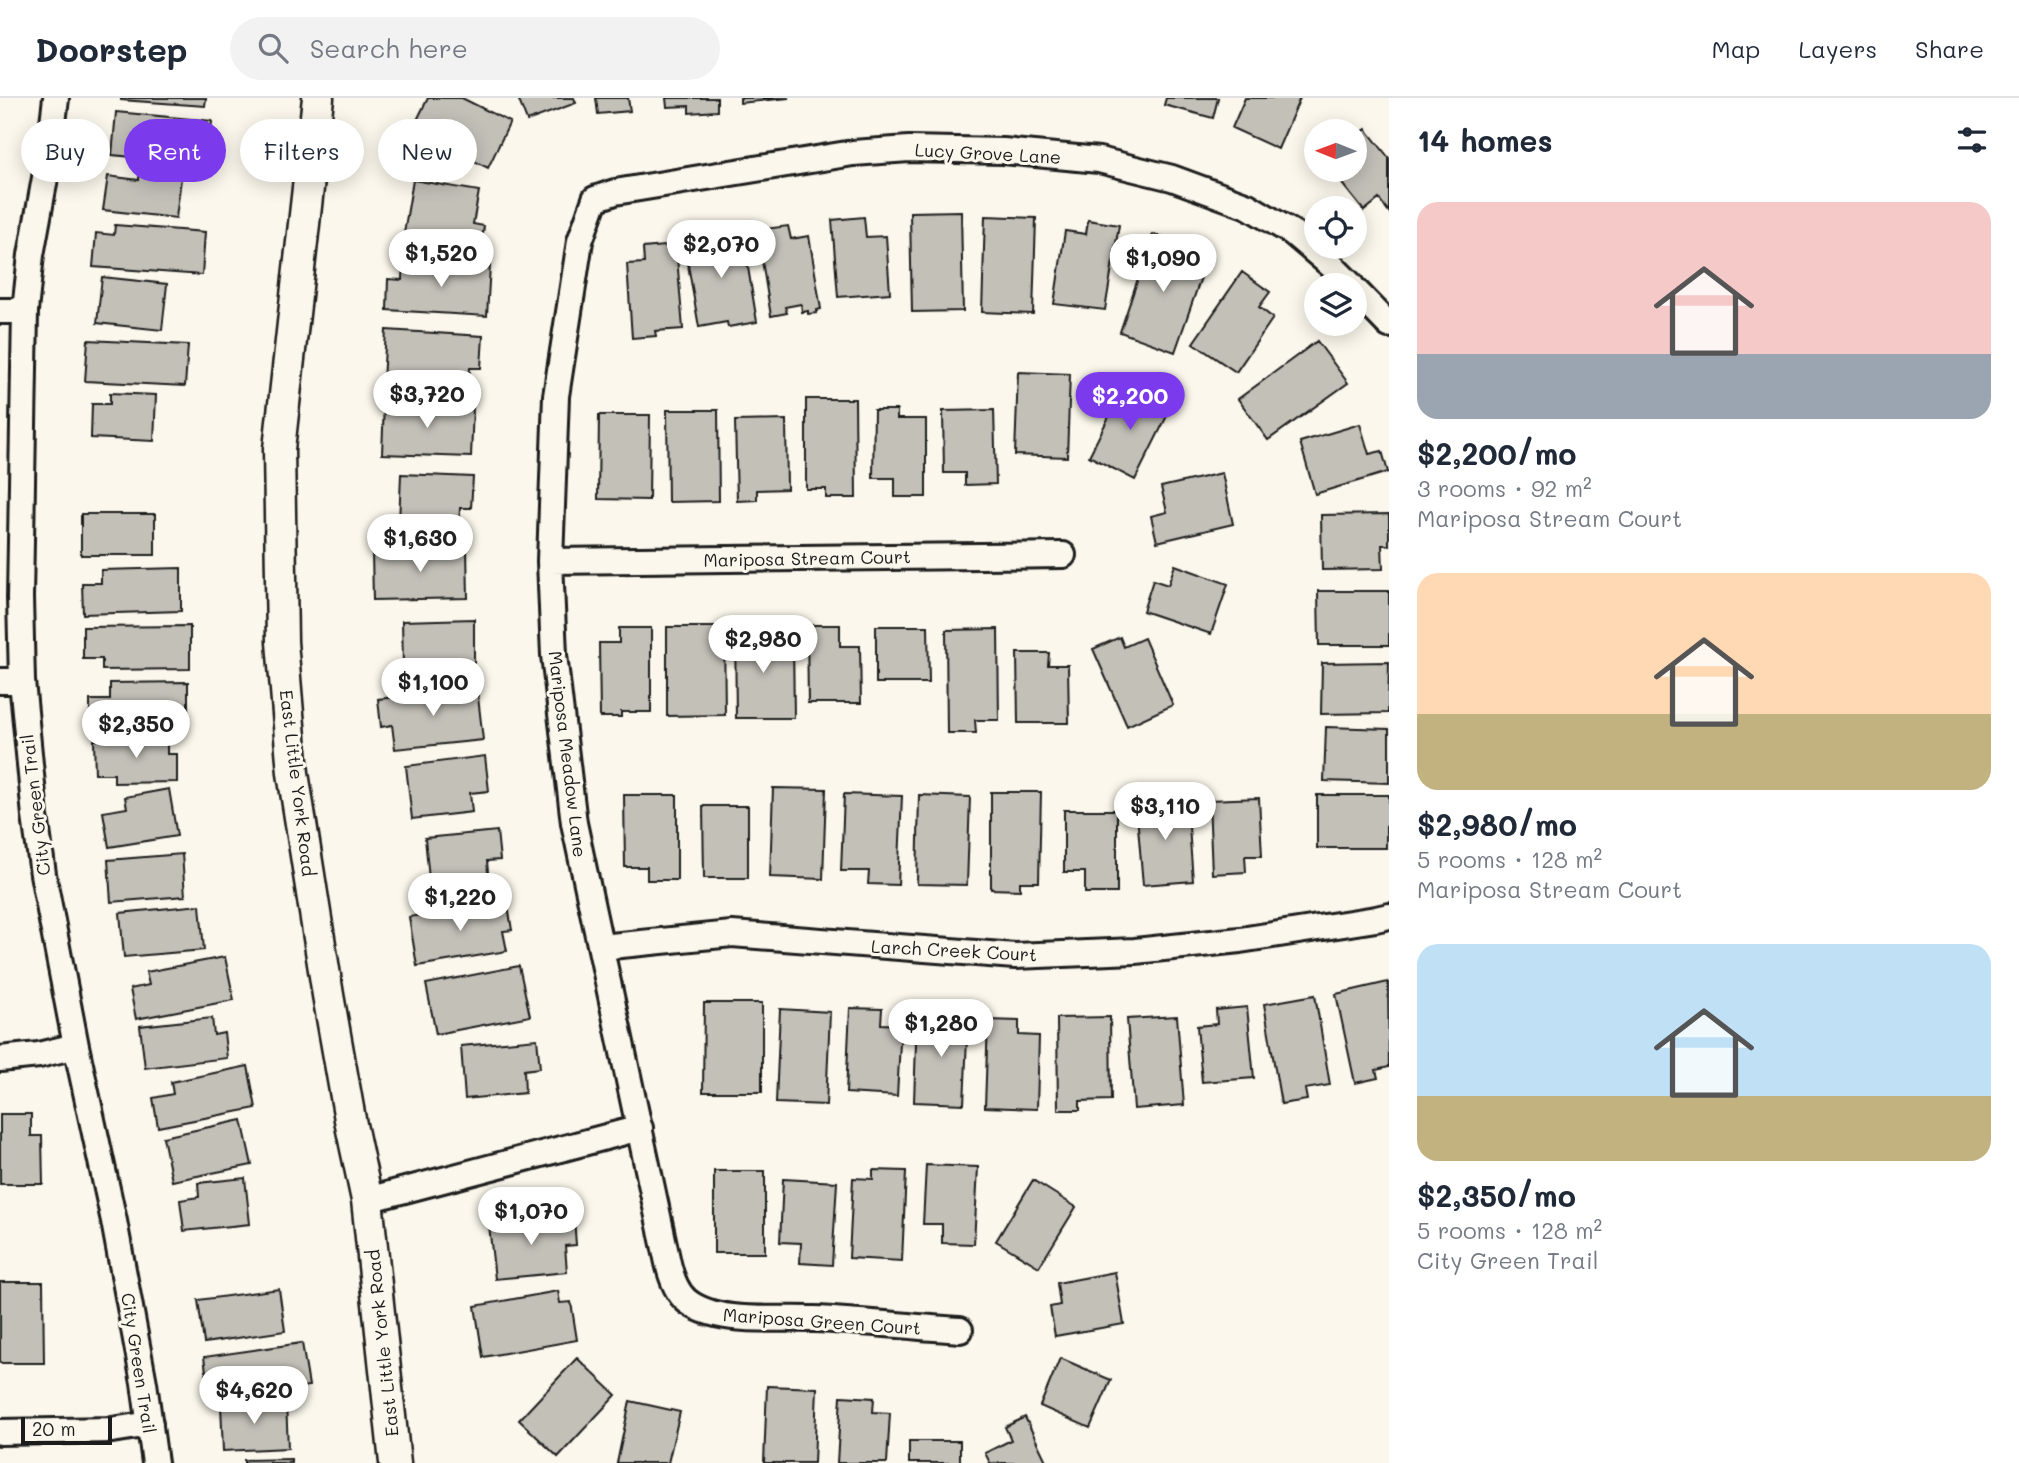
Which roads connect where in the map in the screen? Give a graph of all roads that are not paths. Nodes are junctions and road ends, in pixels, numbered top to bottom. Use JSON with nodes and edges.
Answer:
{"nodes":[{"id":1,"x":56,"y":98,"type":"edge"},
{"id":2,"x":318,"y":98,"type":"edge"},
{"id":3,"x":595,"y":199,"type":"joint"},
{"id":4,"x":1339,"y":273,"type":"edge"},
{"id":5,"x":1367,"y":301,"type":"edge"},
{"id":6,"x":12,"y":311,"type":"edge"},
{"id":7,"x":1389,"y":324,"type":"edge"},
{"id":8,"x":1063,"y":555,"type":"dead end"},
{"id":9,"x":550,"y":561,"type":"junction"},
{"id":10,"x":11,"y":681,"type":"edge"},
{"id":11,"x":1389,"y":916,"type":"edge"},
{"id":12,"x":601,"y":947,"type":"junction"},
{"id":13,"x":76,"y":1046,"type":"junction"},
{"id":14,"x":0,"y":1059,"type":"edge"},
{"id":15,"x":640,"y":1128,"type":"junction"},
{"id":16,"x":367,"y":1200,"type":"junction"},
{"id":17,"x":686,"y":1301,"type":"joint"},
{"id":18,"x":960,"y":1330,"type":"dead end"},
{"id":19,"x":150,"y":1424,"type":"junction"},
{"id":20,"x":0,"y":1432,"type":"edge"},
{"id":21,"x":155,"y":1463,"type":"edge"},
{"id":22,"x":395,"y":1463,"type":"edge"}],
"edges":[{"from":1,"to":6,"type":"street","name":"City Green Trail"},
{"from":2,"to":16,"type":"street","name":"East Little York Road"},
{"from":3,"to":4,"type":"street","name":"Lucy Grove Lane"},
{"from":3,"to":9,"type":"street","name":"Mariposa Meadow Lane"},
{"from":5,"to":7,"type":"street","name":"Lucy Grove Lane"},
{"from":6,"to":10,"type":"street","name":"City Green Trail"},
{"from":8,"to":9,"type":"street","name":"Mariposa Stream Court"},
{"from":9,"to":12,"type":"street","name":"Mariposa Meadow Lane"},
{"from":10,"to":13,"type":"street","name":"City Green Trail"},
{"from":11,"to":12,"type":"street","name":"Larch Creek Court"},
{"from":12,"to":15,"type":"street","name":"Mariposa Meadow Lane"},
{"from":13,"to":14,"type":"street"},
{"from":13,"to":19,"type":"street","name":"City Green Trail"},
{"from":15,"to":16,"type":"street"},
{"from":15,"to":17,"type":"street","name":"Mariposa Meadow Lane"},
{"from":16,"to":22,"type":"street","name":"East Little York Road"},
{"from":17,"to":18,"type":"street","name":"Mariposa Green Court"},
{"from":19,"to":20,"type":"street"},
{"from":19,"to":21,"type":"street","name":"City Green Trail"}]}
